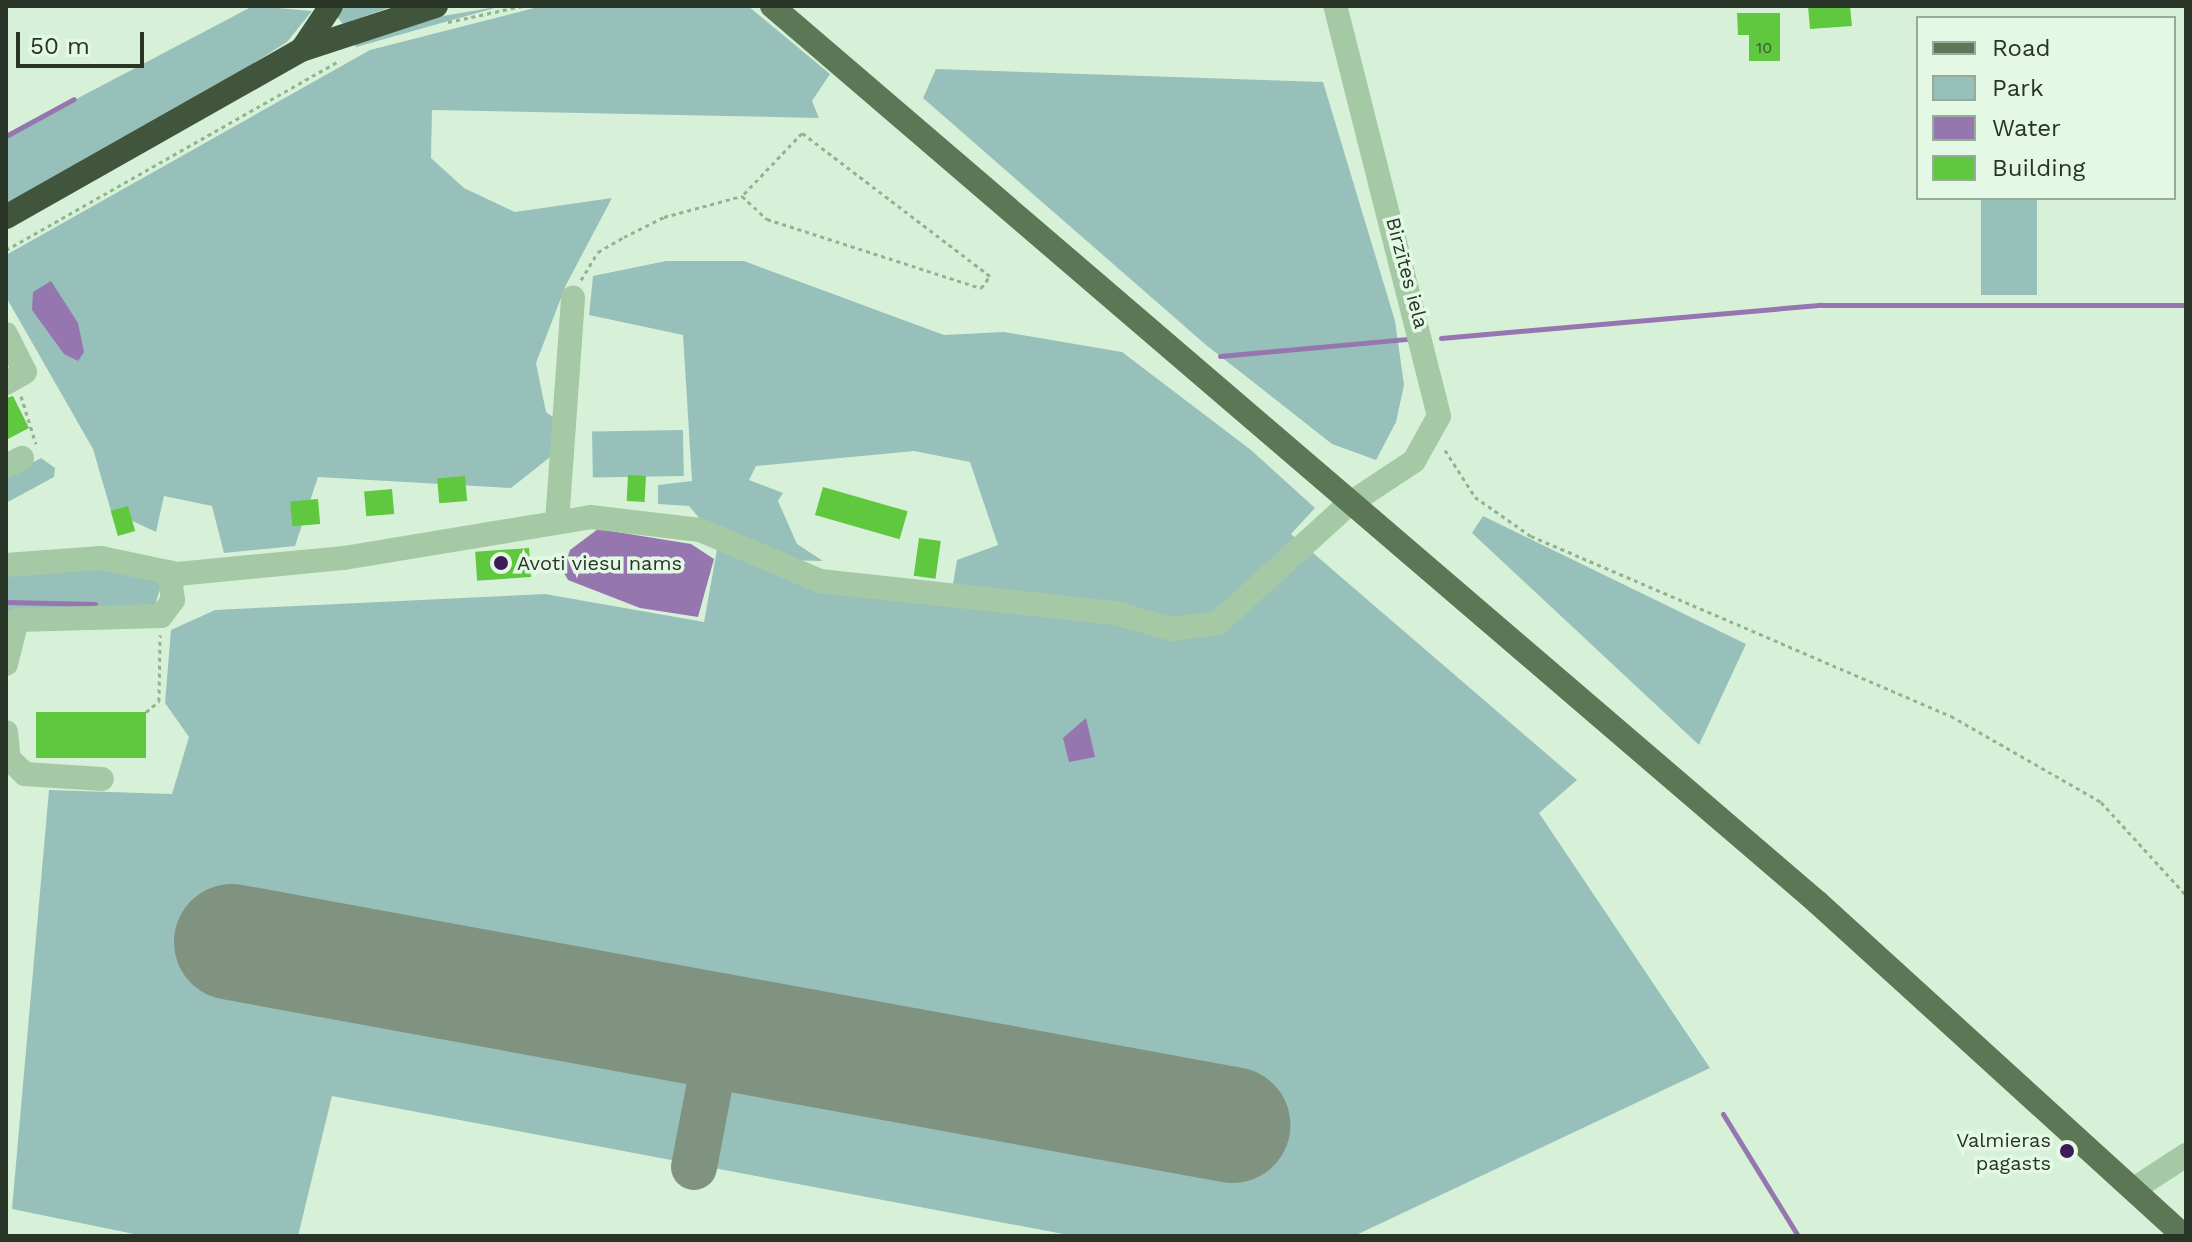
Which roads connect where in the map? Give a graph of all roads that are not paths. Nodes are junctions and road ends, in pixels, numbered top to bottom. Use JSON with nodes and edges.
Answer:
{"nodes":[{"id":1,"x":331,"y":6,"type":"edge"},
{"id":2,"x":772,"y":6,"type":"edge"},
{"id":3,"x":1341,"y":8,"type":"edge"},
{"id":4,"x":434,"y":16,"type":"edge"},
{"id":5,"x":301,"y":50,"type":"junction"},
{"id":6,"x":6,"y":217,"type":"edge"},
{"id":7,"x":573,"y":298,"type":"road end"},
{"id":8,"x":1349,"y":504,"type":"junction"},
{"id":9,"x":557,"y":522,"type":"junction"},
{"id":10,"x":6,"y":565,"type":"edge"},
{"id":11,"x":169,"y":572,"type":"junction"},
{"id":12,"x":6,"y":664,"type":"edge"},
{"id":13,"x":6,"y":732,"type":"edge"},
{"id":14,"x":102,"y":779,"type":"dead end"},
{"id":15,"x":2186,"y":1155,"type":"edge"},
{"id":16,"x":2137,"y":1187,"type":"junction"},
{"id":17,"x":2184,"y":1236,"type":"edge"}],
"edges":[{"from":1,"to":5,"type":"highway"},
{"from":2,"to":8,"type":"main road"},
{"from":3,"to":8,"type":"street","name":"Birzītes iela"},
{"from":4,"to":5,"type":"highway"},
{"from":5,"to":6,"type":"highway"},
{"from":7,"to":9,"type":"street"},
{"from":8,"to":9,"type":"street","name":"Birzītes iela"},
{"from":8,"to":16,"type":"main road"},
{"from":9,"to":11,"type":"street","name":"Birzītes iela"},
{"from":10,"to":11,"type":"street","name":"Birzītes iela"},
{"from":11,"to":12,"type":"street"},
{"from":13,"to":14,"type":"street"},
{"from":15,"to":16,"type":"street"},
{"from":16,"to":17,"type":"main road"}]}
